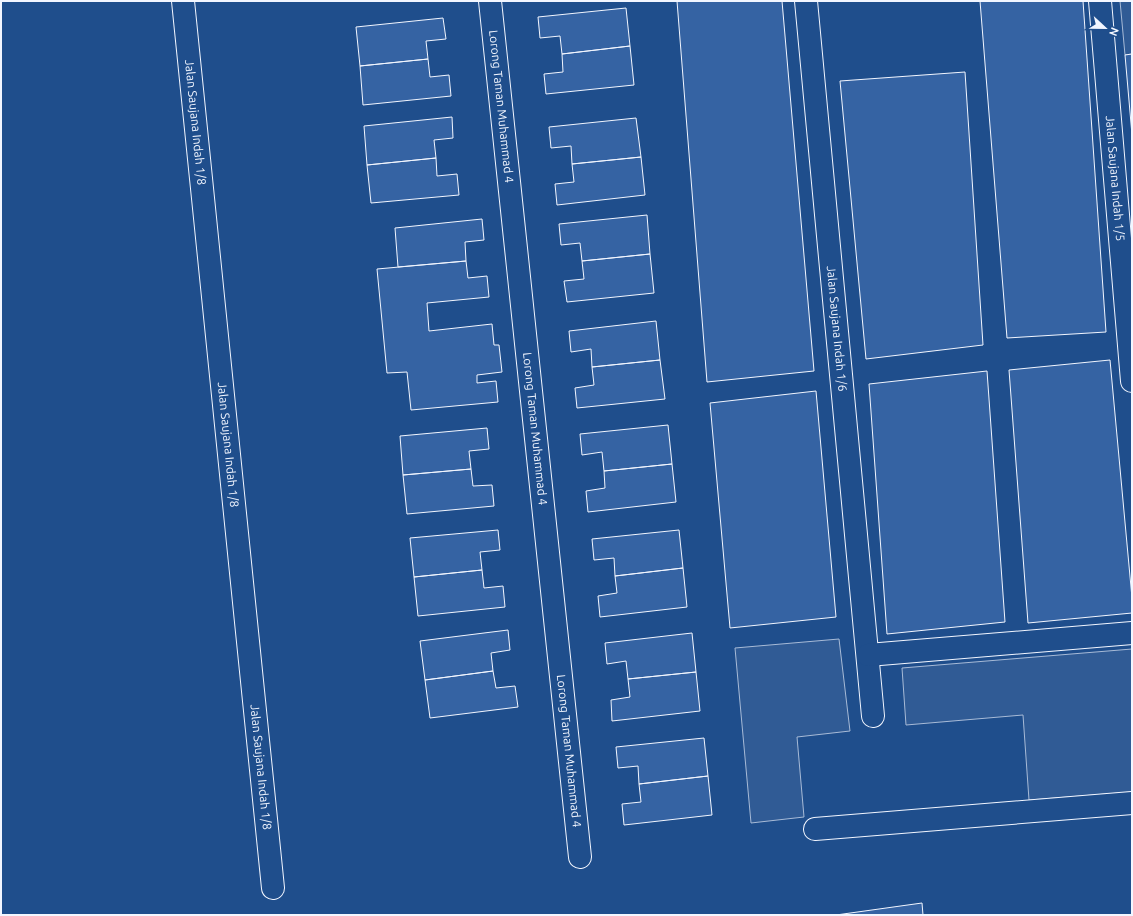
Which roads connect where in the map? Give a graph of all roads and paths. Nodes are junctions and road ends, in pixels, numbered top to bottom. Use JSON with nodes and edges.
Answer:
{"nodes":[{"id":1,"x":183,"y":1,"type":"edge"},
{"id":2,"x":490,"y":1,"type":"edge"},
{"id":3,"x":806,"y":1,"type":"edge"},
{"id":4,"x":1100,"y":1,"type":"edge"},
{"id":5,"x":1132,"y":381,"type":"edge"},
{"id":6,"x":1132,"y":633,"type":"edge"},
{"id":7,"x":868,"y":655,"type":"junction"},
{"id":8,"x":873,"y":716,"type":"dead end"},
{"id":9,"x":1132,"y":803,"type":"edge"},
{"id":10,"x":815,"y":829,"type":"dead end"},
{"id":11,"x":580,"y":857,"type":"dead end"},
{"id":12,"x":273,"y":888,"type":"dead end"}],
"edges":[{"from":1,"to":12,"type":"street","name":"Jalan Saujana Indah 1/8"},
{"from":2,"to":11,"type":"street","name":"Lorong Taman Muhammad 4"},
{"from":3,"to":7,"type":"street","name":"Jalan Saujana Indah 1/6"},
{"from":4,"to":5,"type":"street","name":"Jalan Saujana Indah 1/5"},
{"from":6,"to":7,"type":"street"},
{"from":7,"to":8,"type":"street","name":"Jalan Saujana Indah 1/6"},
{"from":9,"to":10,"type":"street"}]}
